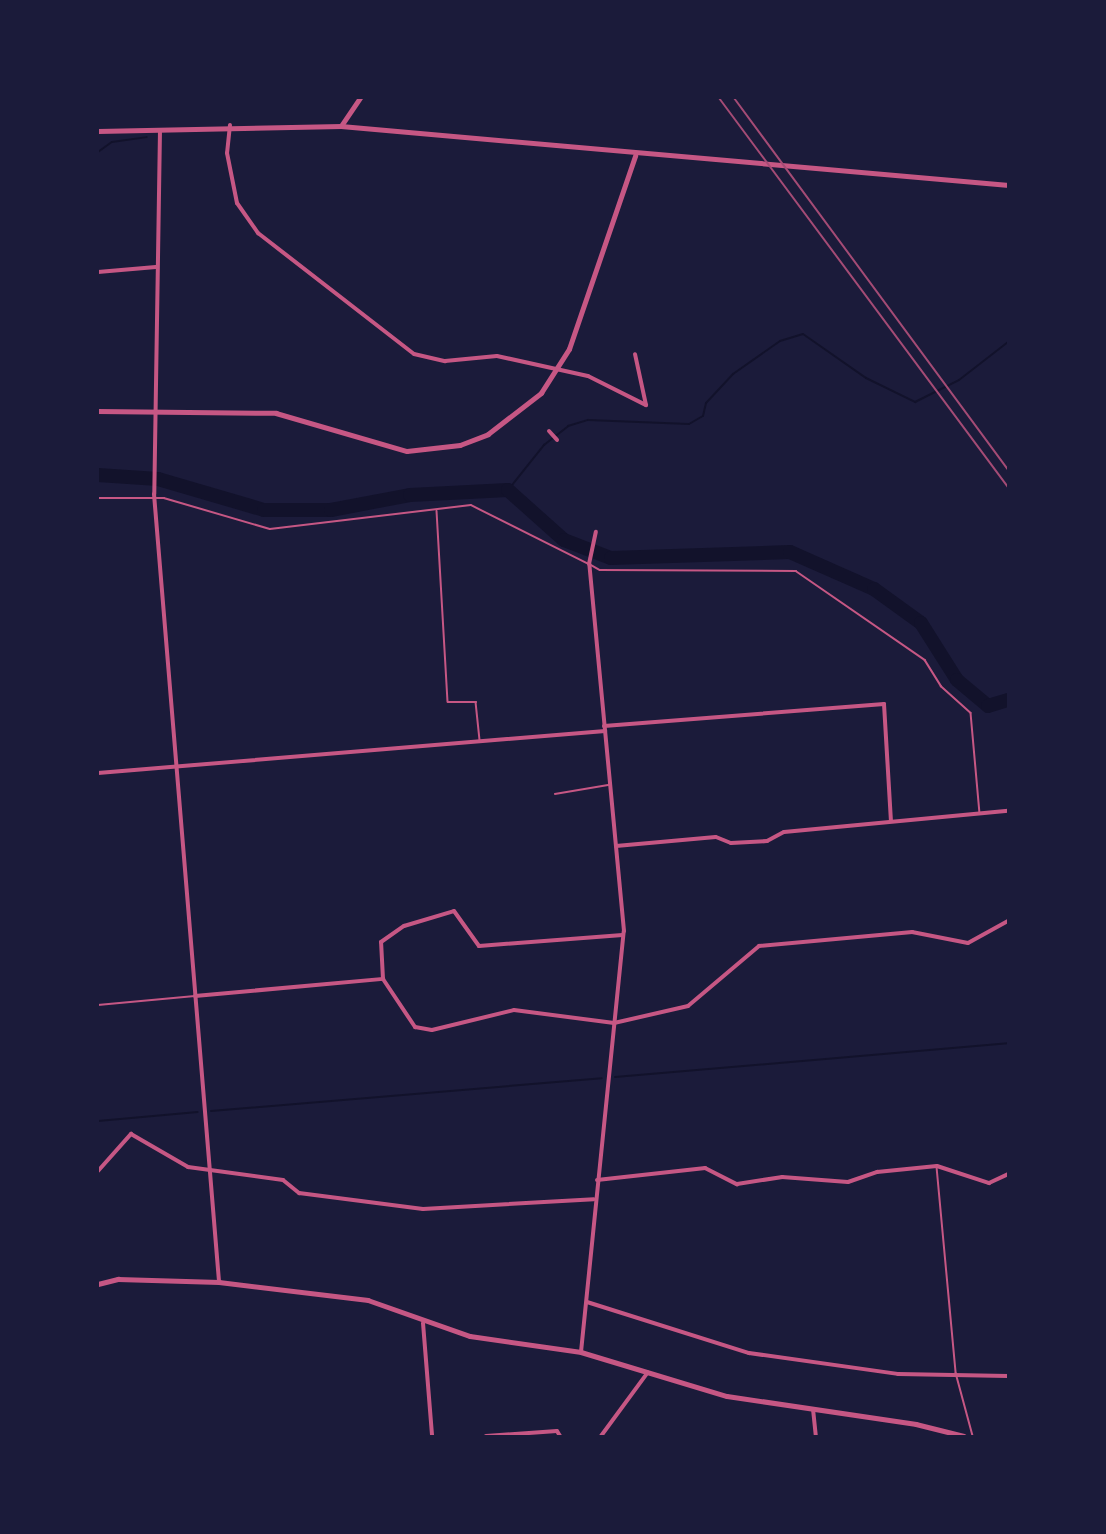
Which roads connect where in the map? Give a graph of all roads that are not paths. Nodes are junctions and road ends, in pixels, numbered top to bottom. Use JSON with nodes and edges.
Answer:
{"nodes":[{"id":1,"x":360,"y":98,"type":"edge"},
{"id":2,"x":230,"y":125,"type":"junction"},
{"id":3,"x":341,"y":126,"type":"junction"},
{"id":4,"x":160,"y":129,"type":"junction"},
{"id":5,"x":98,"y":131,"type":"edge"},
{"id":6,"x":635,"y":156,"type":"junction"},
{"id":7,"x":1008,"y":185,"type":"edge"},
{"id":8,"x":156,"y":267,"type":"junction"},
{"id":9,"x":98,"y":272,"type":"edge"},
{"id":10,"x":635,"y":354,"type":"dead end"},
{"id":11,"x":557,"y":369,"type":"junction"},
{"id":12,"x":154,"y":410,"type":"junction"},
{"id":13,"x":98,"y":411,"type":"edge"},
{"id":14,"x":549,"y":431,"type":"dead end"},
{"id":15,"x":557,"y":440,"type":"dead end"},
{"id":16,"x":98,"y":498,"type":"edge"},
{"id":17,"x":154,"y":498,"type":"junction"},
{"id":18,"x":437,"y":510,"type":"junction"},
{"id":19,"x":596,"y":532,"type":"dead end"},
{"id":20,"x":589,"y":564,"type":"junction"},
{"id":21,"x":604,"y":729,"type":"junction"},
{"id":22,"x":480,"y":741,"type":"junction"},
{"id":23,"x":176,"y":766,"type":"junction"},
{"id":24,"x":98,"y":773,"type":"edge"},
{"id":25,"x":610,"y":785,"type":"junction"},
{"id":26,"x":555,"y":794,"type":"dead end"},
{"id":27,"x":1008,"y":811,"type":"edge"},
{"id":28,"x":980,"y":813,"type":"junction"},
{"id":29,"x":891,"y":821,"type":"junction"},
{"id":30,"x":616,"y":846,"type":"junction"},
{"id":31,"x":1008,"y":921,"type":"edge"},
{"id":32,"x":624,"y":935,"type":"junction"},
{"id":33,"x":383,"y":979,"type":"junction"},
{"id":34,"x":195,"y":996,"type":"junction"},
{"id":35,"x":98,"y":1005,"type":"edge"},
{"id":36,"x":614,"y":1023,"type":"junction"},
{"id":37,"x":937,"y":1166,"type":"junction"},
{"id":38,"x":210,"y":1169,"type":"junction"},
{"id":39,"x":98,"y":1171,"type":"edge"},
{"id":40,"x":1008,"y":1174,"type":"edge"},
{"id":41,"x":597,"y":1180,"type":"junction"},
{"id":42,"x":594,"y":1199,"type":"junction"},
{"id":43,"x":219,"y":1282,"type":"junction"},
{"id":44,"x":98,"y":1284,"type":"edge"},
{"id":45,"x":587,"y":1302,"type":"junction"},
{"id":46,"x":423,"y":1323,"type":"junction"},
{"id":47,"x":581,"y":1352,"type":"junction"},
{"id":48,"x":648,"y":1371,"type":"junction"},
{"id":49,"x":956,"y":1373,"type":"junction"},
{"id":50,"x":1008,"y":1376,"type":"edge"},
{"id":51,"x":813,"y":1409,"type":"junction"},
{"id":52,"x":432,"y":1437,"type":"edge"},
{"id":53,"x":486,"y":1437,"type":"edge"},
{"id":54,"x":560,"y":1437,"type":"edge"},
{"id":55,"x":601,"y":1437,"type":"edge"},
{"id":56,"x":816,"y":1437,"type":"edge"},
{"id":57,"x":964,"y":1437,"type":"edge"},
{"id":58,"x":973,"y":1437,"type":"edge"}],
"edges":[{"from":1,"to":3,"type":"street"},
{"from":2,"to":3,"type":"street"},
{"from":2,"to":4,"type":"street"},
{"from":2,"to":11,"type":"street"},
{"from":3,"to":6,"type":"street"},
{"from":4,"to":5,"type":"street"},
{"from":4,"to":8,"type":"street"},
{"from":6,"to":7,"type":"street"},
{"from":6,"to":11,"type":"street"},
{"from":8,"to":9,"type":"street"},
{"from":8,"to":12,"type":"street"},
{"from":10,"to":11,"type":"street"},
{"from":11,"to":12,"type":"street"},
{"from":12,"to":13,"type":"street"},
{"from":12,"to":17,"type":"street"},
{"from":14,"to":15,"type":"street"},
{"from":16,"to":17,"type":"lane"},
{"from":17,"to":18,"type":"lane"},
{"from":17,"to":23,"type":"street"},
{"from":18,"to":20,"type":"lane"},
{"from":18,"to":22,"type":"lane"},
{"from":19,"to":20,"type":"street"},
{"from":20,"to":21,"type":"street"},
{"from":20,"to":28,"type":"lane"},
{"from":21,"to":22,"type":"street"},
{"from":21,"to":25,"type":"street"},
{"from":21,"to":29,"type":"street"},
{"from":22,"to":23,"type":"street"},
{"from":23,"to":24,"type":"street"},
{"from":23,"to":34,"type":"street"},
{"from":25,"to":26,"type":"lane"},
{"from":25,"to":30,"type":"street"},
{"from":27,"to":28,"type":"street"},
{"from":28,"to":29,"type":"street"},
{"from":29,"to":30,"type":"street"},
{"from":30,"to":32,"type":"street"},
{"from":31,"to":36,"type":"street"},
{"from":32,"to":33,"type":"street"},
{"from":32,"to":36,"type":"street"},
{"from":33,"to":34,"type":"street"},
{"from":33,"to":36,"type":"street"},
{"from":34,"to":35,"type":"lane"},
{"from":34,"to":38,"type":"street"},
{"from":36,"to":41,"type":"street"},
{"from":37,"to":40,"type":"street"},
{"from":37,"to":41,"type":"street"},
{"from":37,"to":49,"type":"lane"},
{"from":38,"to":39,"type":"street"},
{"from":38,"to":42,"type":"street"},
{"from":38,"to":43,"type":"street"},
{"from":41,"to":42,"type":"street"},
{"from":42,"to":45,"type":"street"},
{"from":43,"to":44,"type":"street"},
{"from":43,"to":46,"type":"street"},
{"from":45,"to":47,"type":"street"},
{"from":45,"to":49,"type":"street"},
{"from":46,"to":47,"type":"street"},
{"from":46,"to":52,"type":"street"},
{"from":47,"to":48,"type":"street"},
{"from":48,"to":51,"type":"street"},
{"from":48,"to":55,"type":"street"},
{"from":49,"to":50,"type":"street"},
{"from":49,"to":58,"type":"lane"},
{"from":51,"to":56,"type":"street"},
{"from":51,"to":57,"type":"street"},
{"from":53,"to":54,"type":"street"}]}
